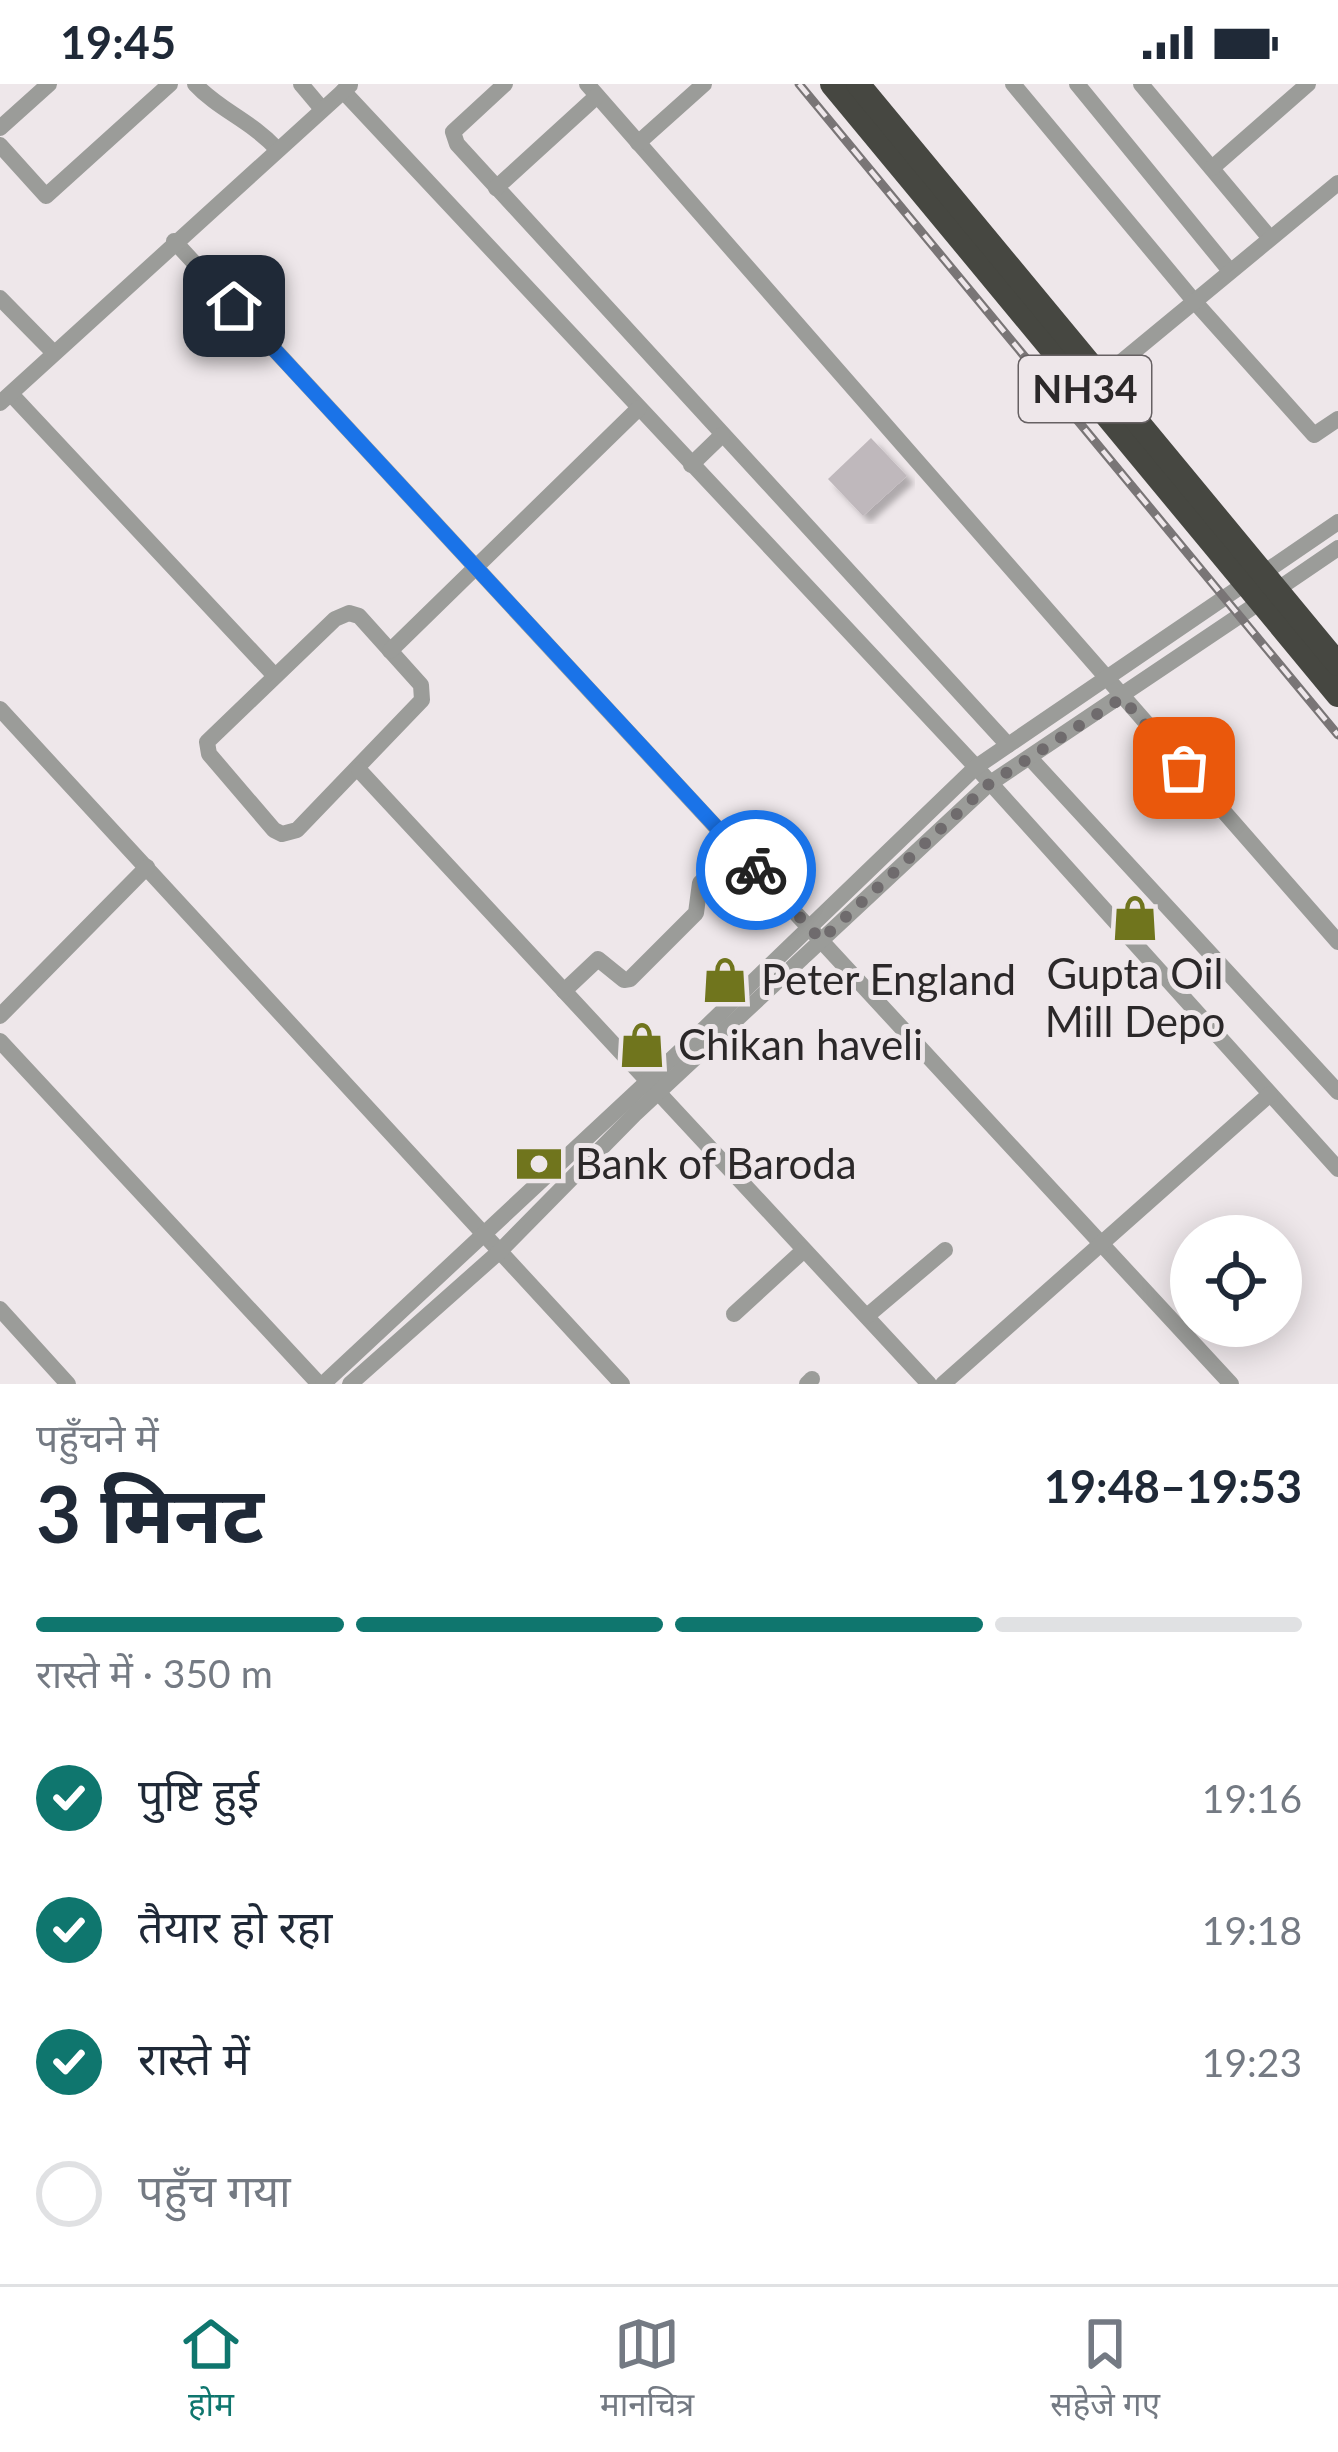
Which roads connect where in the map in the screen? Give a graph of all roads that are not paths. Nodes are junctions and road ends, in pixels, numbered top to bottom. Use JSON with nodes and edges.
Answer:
{"nodes":[{"id":1,"x":49,"y":84,"type":"edge"},
{"id":2,"x":170,"y":84,"type":"edge"},
{"id":3,"x":196,"y":84,"type":"edge"},
{"id":4,"x":301,"y":84,"type":"edge"},
{"id":5,"x":505,"y":84,"type":"edge"},
{"id":6,"x":704,"y":84,"type":"edge"},
{"id":7,"x":832,"y":84,"type":"edge"},
{"id":8,"x":858,"y":84,"type":"edge"},
{"id":9,"x":1013,"y":84,"type":"edge"},
{"id":10,"x":1077,"y":84,"type":"edge"},
{"id":11,"x":1141,"y":84,"type":"edge"},
{"id":12,"x":1308,"y":84,"type":"edge"},
{"id":13,"x":341,"y":88,"type":"edge"},
{"id":14,"x":592,"y":90,"type":"edge"},
{"id":15,"x":322,"y":109,"type":"junction"},
{"id":16,"x":0,"y":128,"type":"edge"},
{"id":17,"x":638,"y":143,"type":"junction"},
{"id":18,"x":0,"y":145,"type":"edge"},
{"id":19,"x":277,"y":149,"type":"junction"},
{"id":20,"x":1212,"y":168,"type":"junction"},
{"id":21,"x":1338,"y":183,"type":"edge"},
{"id":22,"x":496,"y":188,"type":"junction"},
{"id":23,"x":958,"y":221,"type":"junction"},
{"id":24,"x":1269,"y":237,"type":"junction"},
{"id":25,"x":174,"y":241,"type":"junction"},
{"id":26,"x":1230,"y":271,"type":"junction"},
{"id":27,"x":0,"y":298,"type":"edge"},
{"id":28,"x":1194,"y":301,"type":"junction"},
{"id":29,"x":54,"y":353,"type":"junction"},
{"id":30,"x":1102,"y":376,"type":"junction"},
{"id":31,"x":5,"y":398,"type":"edge"},
{"id":32,"x":639,"y":408,"type":"junction"},
{"id":33,"x":1338,"y":419,"type":"edge"},
{"id":34,"x":722,"y":435,"type":"junction"},
{"id":35,"x":691,"y":465,"type":"junction"},
{"id":36,"x":1338,"y":522,"type":"edge"},
{"id":37,"x":1338,"y":548,"type":"edge"},
{"id":38,"x":475,"y":568,"type":"junction"},
{"id":39,"x":1262,"y":586,"type":"junction"},
{"id":40,"x":390,"y":651,"type":"junction"},
{"id":41,"x":1338,"y":664,"type":"edge"},
{"id":42,"x":275,"y":676,"type":"junction"},
{"id":43,"x":1106,"y":680,"type":"junction"},
{"id":44,"x":1338,"y":695,"type":"edge"},
{"id":45,"x":1122,"y":698,"type":"junction"},
{"id":46,"x":0,"y":709,"type":"edge"},
{"id":47,"x":1008,"y":745,"type":"junction"},
{"id":48,"x":1030,"y":758,"type":"junction"},
{"id":49,"x":976,"y":767,"type":"junction"},
{"id":50,"x":358,"y":770,"type":"junction"},
{"id":51,"x":989,"y":784,"type":"junction"},
{"id":52,"x":736,"y":849,"type":"junction"},
{"id":53,"x":147,"y":867,"type":"junction"},
{"id":54,"x":815,"y":934,"type":"junction"},
{"id":55,"x":1338,"y":942,"type":"edge"},
{"id":56,"x":564,"y":991,"type":"junction"},
{"id":57,"x":0,"y":1016,"type":"edge"},
{"id":58,"x":0,"y":1041,"type":"edge"},
{"id":59,"x":651,"y":1088,"type":"junction"},
{"id":60,"x":1338,"y":1092,"type":"edge"},
{"id":61,"x":1270,"y":1094,"type":"junction"},
{"id":62,"x":1338,"y":1169,"type":"edge"},
{"id":63,"x":482,"y":1234,"type":"junction"},
{"id":64,"x":1102,"y":1245,"type":"junction"},
{"id":65,"x":804,"y":1250,"type":"junction"},
{"id":66,"x":945,"y":1250,"type":"dead end"},
{"id":67,"x":500,"y":1251,"type":"junction"},
{"id":68,"x":0,"y":1309,"type":"edge"},
{"id":69,"x":734,"y":1314,"type":"dead end"},
{"id":70,"x":867,"y":1316,"type":"junction"},
{"id":71,"x":68,"y":1384,"type":"edge"},
{"id":72,"x":321,"y":1384,"type":"edge"},
{"id":73,"x":350,"y":1384,"type":"edge"},
{"id":74,"x":622,"y":1384,"type":"edge"},
{"id":75,"x":928,"y":1384,"type":"edge"},
{"id":76,"x":943,"y":1384,"type":"edge"},
{"id":77,"x":1231,"y":1384,"type":"edge"}],
"edges":[{"from":1,"to":16,"type":"street"},
{"from":2,"to":18,"type":"street"},
{"from":3,"to":19,"type":"street"},
{"from":4,"to":15,"type":"street"},
{"from":5,"to":22,"type":"street"},
{"from":6,"to":17,"type":"street"},
{"from":7,"to":23,"type":"highway","number":"NH34"},
{"from":8,"to":23,"type":"highway","number":"NH34"},
{"from":9,"to":28,"type":"street"},
{"from":10,"to":26,"type":"street"},
{"from":11,"to":20,"type":"street"},
{"from":12,"to":20,"type":"street"},
{"from":13,"to":15,"type":"street"},
{"from":13,"to":32,"type":"street"},
{"from":14,"to":17,"type":"street"},
{"from":14,"to":22,"type":"street"},
{"from":15,"to":19,"type":"street"},
{"from":17,"to":43,"type":"street"},
{"from":19,"to":25,"type":"street"},
{"from":20,"to":24,"type":"street"},
{"from":21,"to":24,"type":"street"},
{"from":22,"to":34,"type":"street"},
{"from":23,"to":30,"type":"highway","number":"NH34"},
{"from":23,"to":39,"type":"highway","number":"NH34"},
{"from":24,"to":26,"type":"street"},
{"from":25,"to":29,"type":"street"},
{"from":25,"to":38,"type":"street"},
{"from":26,"to":28,"type":"street"},
{"from":27,"to":29,"type":"street"},
{"from":28,"to":30,"type":"street"},
{"from":28,"to":33,"type":"street"},
{"from":29,"to":31,"type":"street"},
{"from":30,"to":39,"type":"highway","number":"NH34"},
{"from":31,"to":42,"type":"street"},
{"from":32,"to":35,"type":"street"},
{"from":32,"to":38,"type":"street"},
{"from":34,"to":35,"type":"street"},
{"from":34,"to":47,"type":"street"},
{"from":35,"to":49,"type":"street"},
{"from":36,"to":39,"type":"street"},
{"from":37,"to":39,"type":"street"},
{"from":38,"to":40,"type":"street"},
{"from":38,"to":52,"type":"street"},
{"from":39,"to":41,"type":"highway","number":"NH34"},
{"from":39,"to":43,"type":"street"},
{"from":39,"to":44,"type":"highway","number":"NH34"},
{"from":39,"to":45,"type":"street"},
{"from":40,"to":42,"type":"street"},
{"from":40,"to":50,"type":"street"},
{"from":42,"to":50,"type":"street"},
{"from":43,"to":45,"type":"street"},
{"from":43,"to":47,"type":"street"},
{"from":45,"to":48,"type":"street"},
{"from":45,"to":55,"type":"street"},
{"from":46,"to":53,"type":"street"},
{"from":47,"to":49,"type":"street"},
{"from":48,"to":51,"type":"street"},
{"from":48,"to":60,"type":"street"},
{"from":49,"to":51,"type":"street"},
{"from":49,"to":54,"type":"street"},
{"from":50,"to":56,"type":"street"},
{"from":51,"to":54,"type":"street"},
{"from":51,"to":61,"type":"street"},
{"from":52,"to":54,"type":"street"},
{"from":52,"to":56,"type":"street"},
{"from":53,"to":57,"type":"street"},
{"from":53,"to":63,"type":"street"},
{"from":54,"to":59,"type":"street"},
{"from":54,"to":64,"type":"street"},
{"from":56,"to":59,"type":"street"},
{"from":58,"to":72,"type":"street"},
{"from":59,"to":63,"type":"street"},
{"from":59,"to":65,"type":"street"},
{"from":59,"to":67,"type":"street"},
{"from":61,"to":62,"type":"street"},
{"from":61,"to":64,"type":"street"},
{"from":63,"to":67,"type":"street"},
{"from":63,"to":72,"type":"street"},
{"from":64,"to":76,"type":"street"},
{"from":64,"to":77,"type":"street"},
{"from":65,"to":69,"type":"street"},
{"from":65,"to":70,"type":"street"},
{"from":66,"to":70,"type":"street"},
{"from":67,"to":73,"type":"street"},
{"from":67,"to":74,"type":"street"},
{"from":68,"to":71,"type":"street"},
{"from":70,"to":75,"type":"street"}]}
